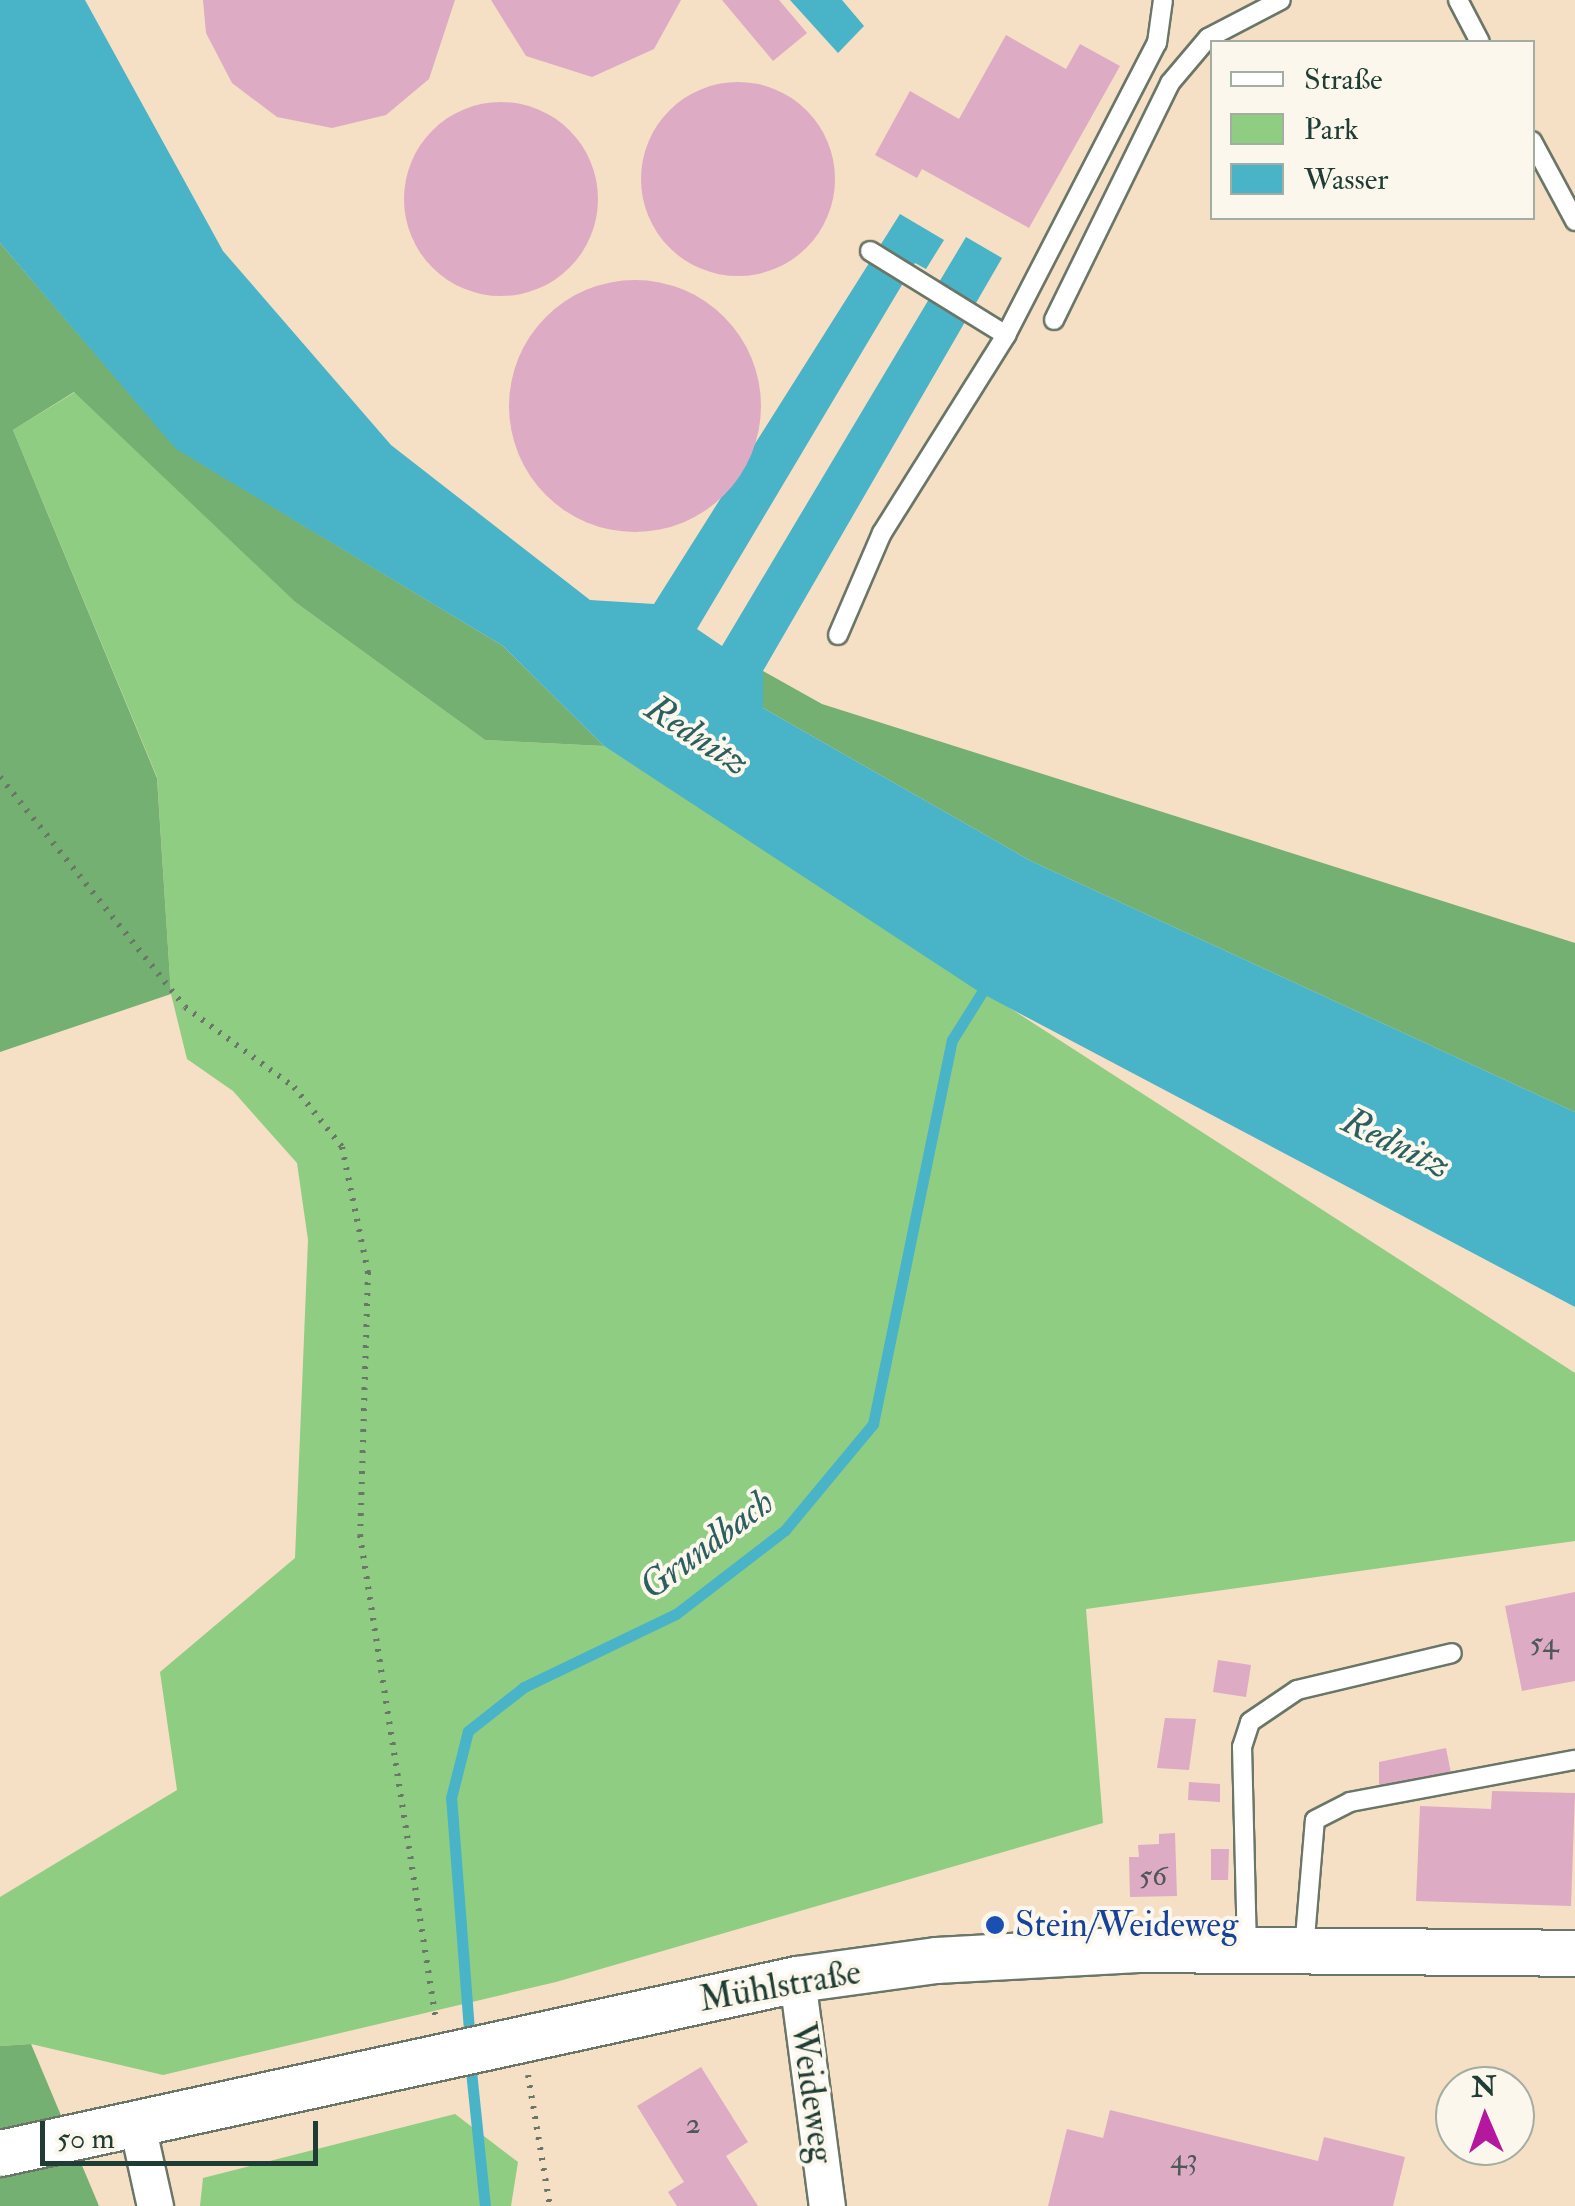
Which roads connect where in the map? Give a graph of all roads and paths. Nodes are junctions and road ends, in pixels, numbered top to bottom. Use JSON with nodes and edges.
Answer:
{"nodes":[{"id":1,"x":1163,"y":0,"type":"edge"},
{"id":2,"x":1281,"y":0,"type":"edge"},
{"id":3,"x":1458,"y":0,"type":"edge"},
{"id":4,"x":1479,"y":40,"type":"edge"},
{"id":5,"x":1535,"y":147,"type":"edge"},
{"id":6,"x":1575,"y":221,"type":"edge"},
{"id":7,"x":870,"y":251,"type":"dead end"},
{"id":8,"x":1054,"y":320,"type":"dead end"},
{"id":9,"x":1006,"y":336,"type":"junction"},
{"id":10,"x":838,"y":635,"type":"dead end"},
{"id":11,"x":0,"y":777,"type":"edge"},
{"id":12,"x":1452,"y":1653,"type":"dead end"},
{"id":13,"x":1575,"y":1760,"type":"edge"},
{"id":14,"x":1247,"y":1950,"type":"junction"},
{"id":15,"x":1304,"y":1951,"type":"junction"},
{"id":16,"x":1575,"y":1953,"type":"edge"},
{"id":17,"x":796,"y":1979,"type":"junction"},
{"id":18,"x":520,"y":2038,"type":"junction"},
{"id":19,"x":448,"y":2052,"type":"junction"},
{"id":20,"x":136,"y":2125,"type":"junction"},
{"id":21,"x":0,"y":2154,"type":"edge"},
{"id":22,"x":154,"y":2206,"type":"edge"},
{"id":23,"x":550,"y":2206,"type":"edge"},
{"id":24,"x":827,"y":2206,"type":"edge"}],
"edges":[{"from":1,"to":9,"type":"lane"},
{"from":2,"to":8,"type":"lane"},
{"from":3,"to":4,"type":"lane"},
{"from":5,"to":6,"type":"lane"},
{"from":7,"to":9,"type":"lane"},
{"from":9,"to":10,"type":"lane"},
{"from":11,"to":19,"type":"path"},
{"from":12,"to":14,"type":"lane"},
{"from":13,"to":15,"type":"lane"},
{"from":14,"to":15,"type":"street","name":"Mühlstraße"},
{"from":14,"to":17,"type":"street","name":"Mühlstraße"},
{"from":15,"to":16,"type":"street","name":"Mühlstraße"},
{"from":17,"to":18,"type":"street","name":"Mühlstraße"},
{"from":17,"to":24,"type":"street","name":"Weideweg"},
{"from":18,"to":19,"type":"street","name":"Mühlstraße"},
{"from":18,"to":23,"type":"path"},
{"from":19,"to":20,"type":"street","name":"Mühlstraße"},
{"from":20,"to":21,"type":"street","name":"Mühlstraße"},
{"from":20,"to":22,"type":"street"}]}
